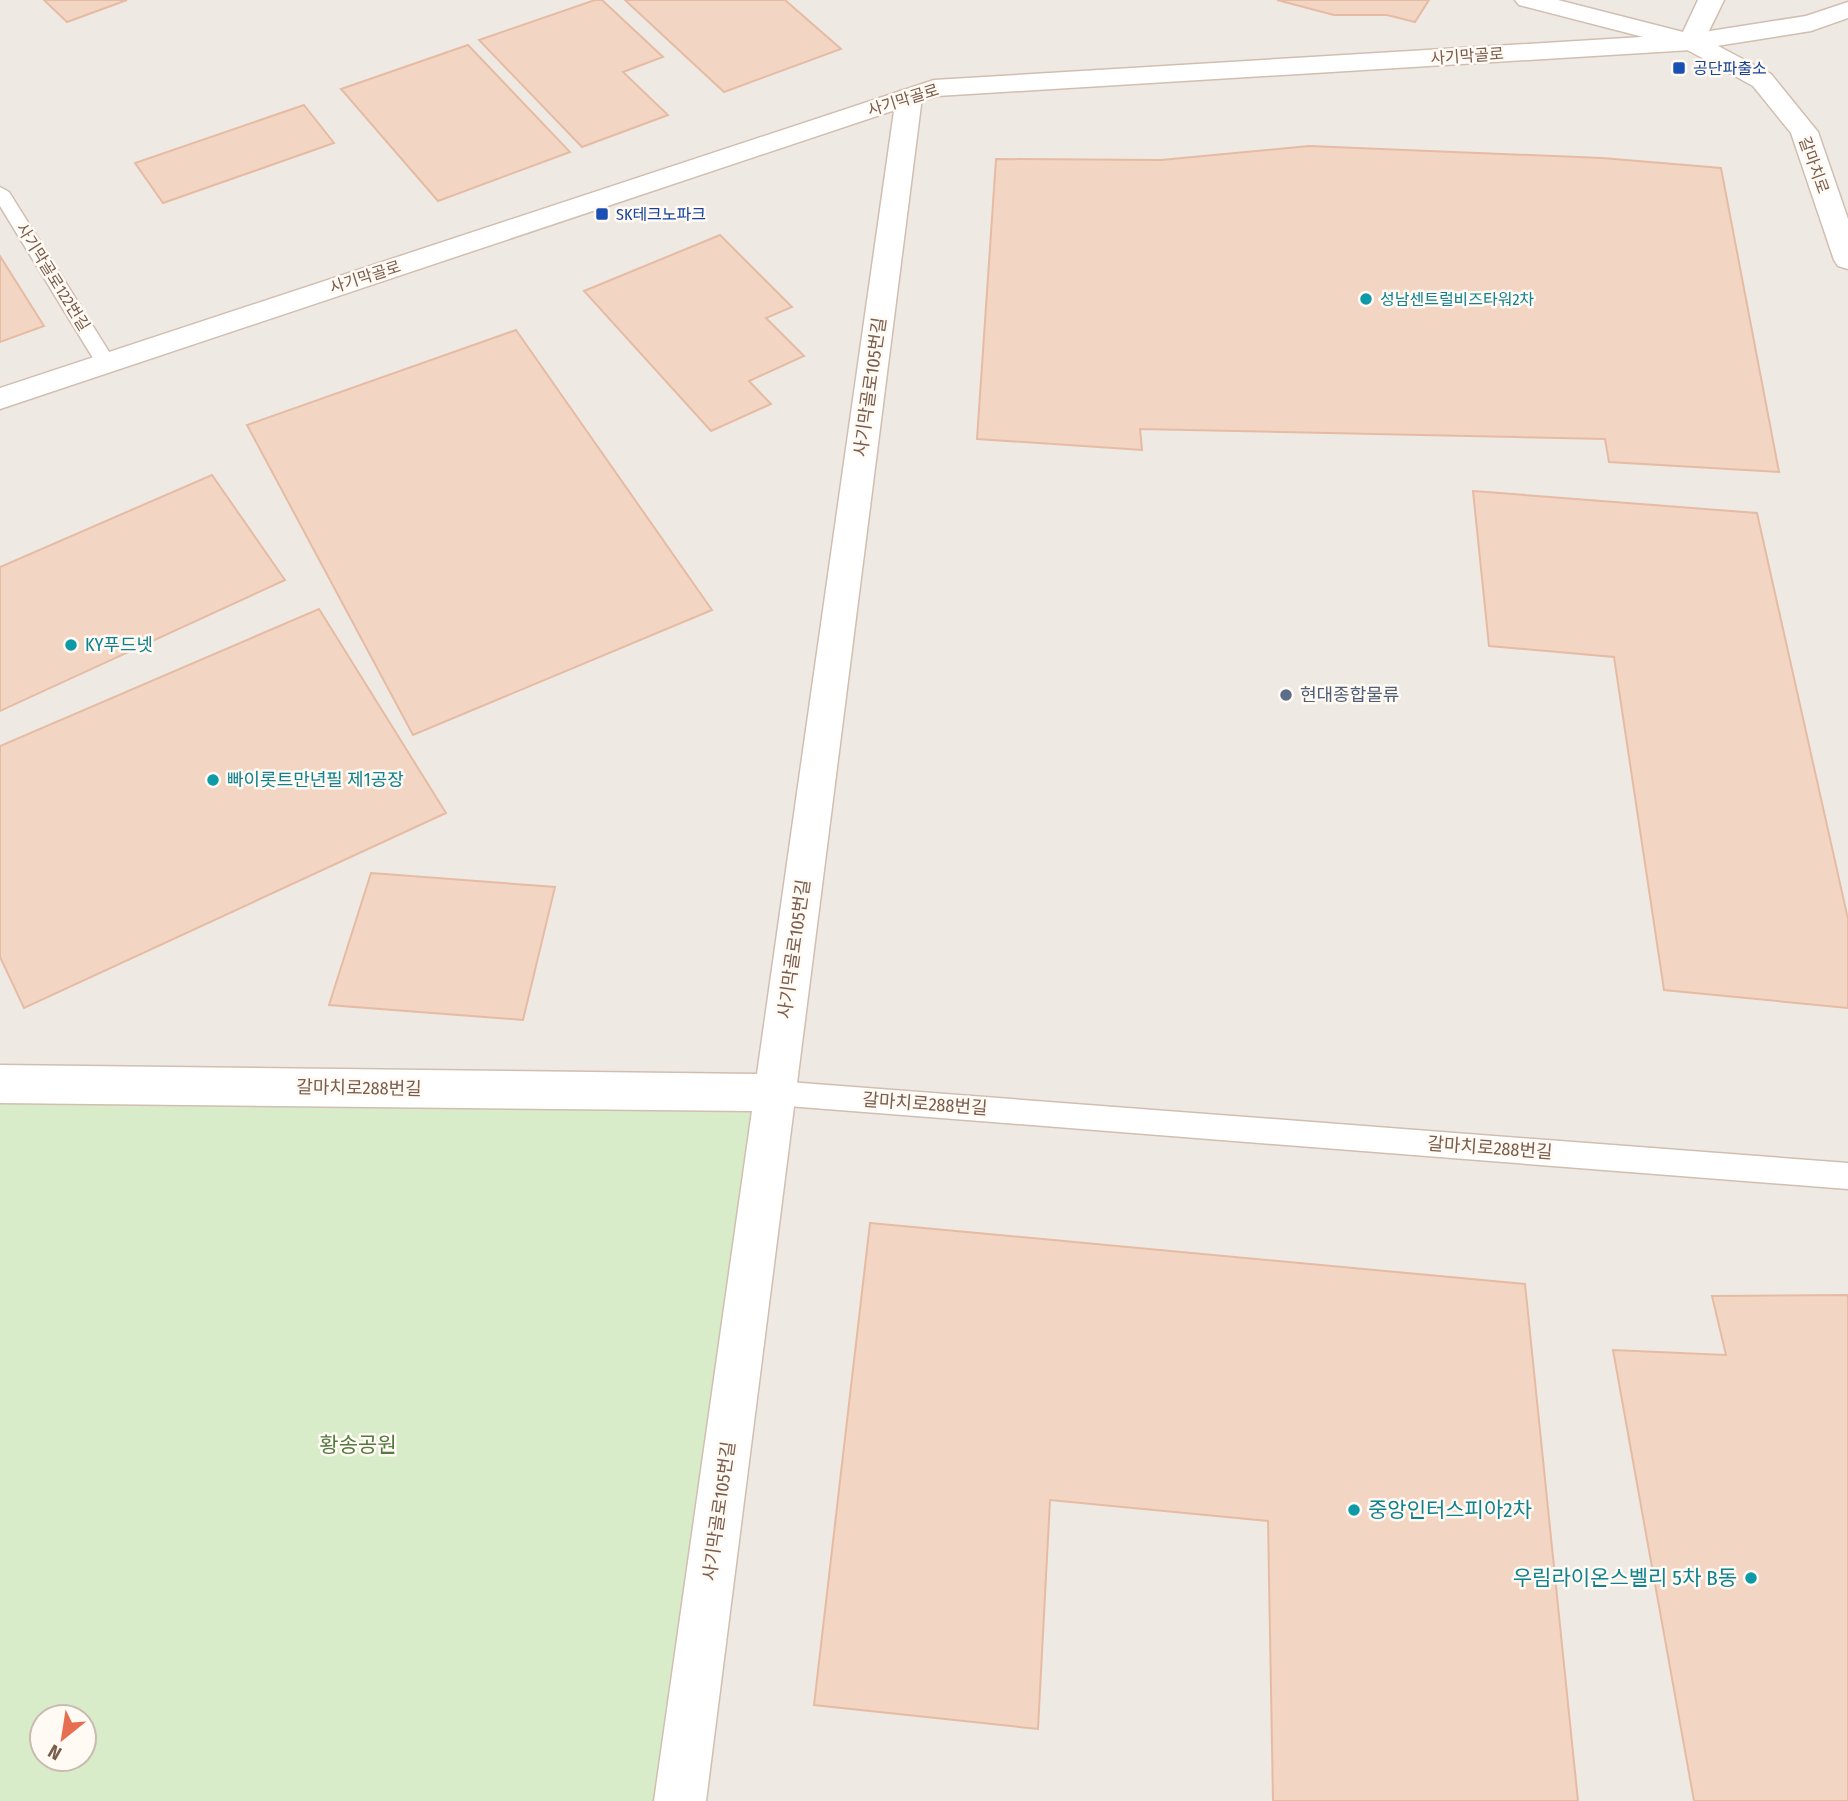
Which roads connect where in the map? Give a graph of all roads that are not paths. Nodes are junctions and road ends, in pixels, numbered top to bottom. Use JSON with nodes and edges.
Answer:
{"nodes":[{"id":1,"x":1528,"y":0,"type":"edge"},
{"id":2,"x":1711,"y":0,"type":"edge"},
{"id":3,"x":1848,"y":10,"type":"edge"},
{"id":4,"x":1691,"y":42,"type":"junction"},
{"id":5,"x":909,"y":97,"type":"junction"},
{"id":6,"x":0,"y":192,"type":"edge"},
{"id":7,"x":1848,"y":260,"type":"edge"},
{"id":8,"x":106,"y":363,"type":"junction"},
{"id":9,"x":0,"y":399,"type":"edge"},
{"id":10,"x":0,"y":1084,"type":"edge"},
{"id":11,"x":775,"y":1093,"type":"junction"},
{"id":12,"x":1848,"y":1176,"type":"edge"},
{"id":13,"x":680,"y":1801,"type":"edge"}],
"edges":[{"from":1,"to":4,"type":"street"},
{"from":2,"to":4,"type":"street"},
{"from":3,"to":4,"type":"street","name":"사기막골로"},
{"from":4,"to":5,"type":"street","name":"사기막골로"},
{"from":4,"to":7,"type":"street","name":"갈마치로"},
{"from":5,"to":8,"type":"street","name":"사기막골로"},
{"from":5,"to":11,"type":"street","name":"사기막골로105번길"},
{"from":6,"to":8,"type":"lane","name":"사기막골로122번길"},
{"from":8,"to":9,"type":"street","name":"사기막골로"},
{"from":10,"to":11,"type":"street","name":"갈마치로288번길"},
{"from":11,"to":12,"type":"lane","name":"갈마치로288번길"},
{"from":11,"to":13,"type":"street","name":"사기막골로105번길"}]}
